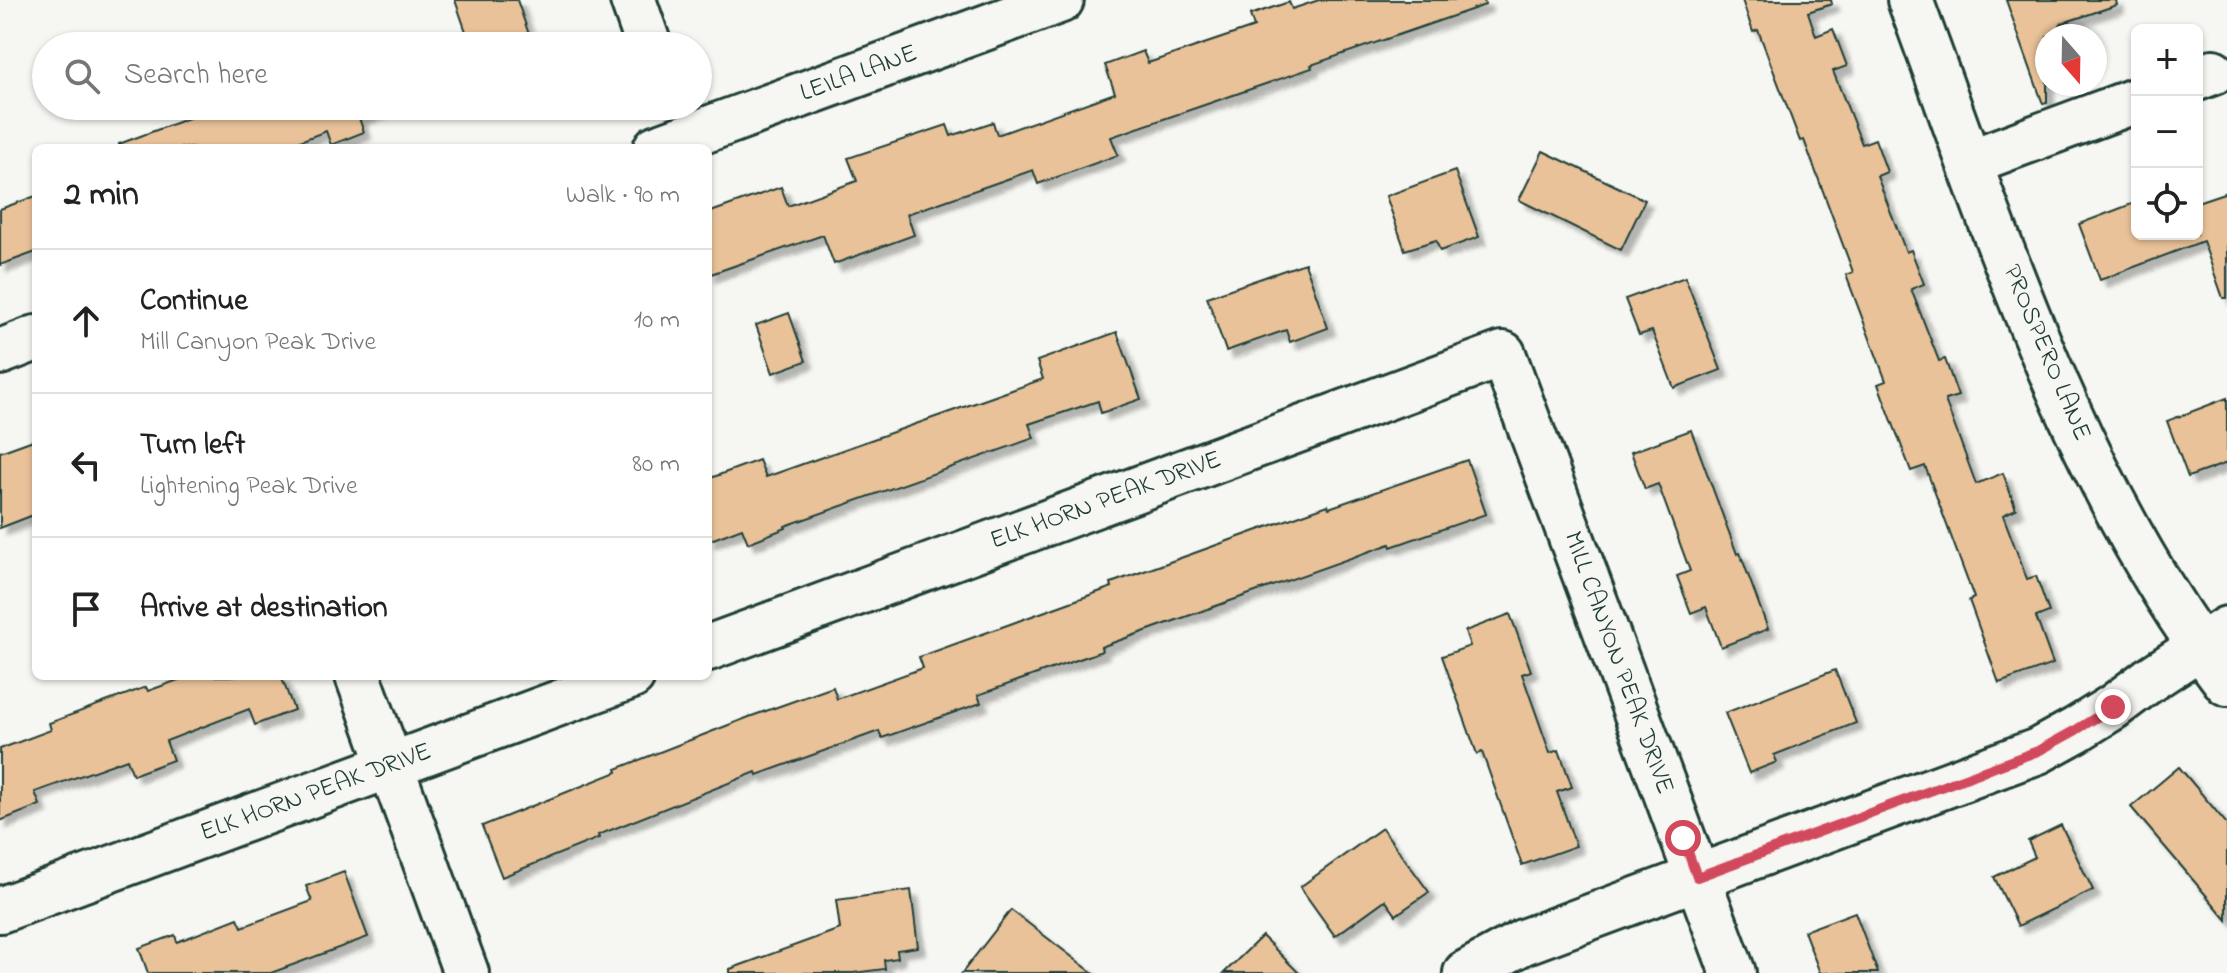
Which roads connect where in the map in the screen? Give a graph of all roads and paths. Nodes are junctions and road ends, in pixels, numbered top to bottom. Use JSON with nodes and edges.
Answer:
{"nodes":[{"id":1,"x":633,"y":0,"type":"edge"},
{"id":2,"x":1061,"y":0,"type":"edge"},
{"id":3,"x":1910,"y":0,"type":"edge"},
{"id":4,"x":644,"y":32,"type":"edge"},
{"id":5,"x":2131,"y":102,"type":"edge"},
{"id":6,"x":712,"y":117,"type":"edge"},
{"id":7,"x":703,"y":120,"type":"edge"},
{"id":8,"x":670,"y":131,"type":"edge"},
{"id":9,"x":1970,"y":162,"type":"junction"},
{"id":10,"x":32,"y":340,"type":"edge"},
{"id":11,"x":0,"y":352,"type":"edge"},
{"id":12,"x":1503,"y":354,"type":"joint"},
{"id":13,"x":2214,"y":638,"type":"edge"},
{"id":14,"x":712,"y":647,"type":"edge"},
{"id":15,"x":359,"y":680,"type":"edge"},
{"id":16,"x":621,"y":680,"type":"edge"},
{"id":17,"x":2227,"y":683,"type":"edge"},
{"id":18,"x":390,"y":765,"type":"junction"},
{"id":19,"x":1697,"y":877,"type":"junction"},
{"id":20,"x":0,"y":910,"type":"edge"},
{"id":21,"x":466,"y":973,"type":"edge"},
{"id":22,"x":1466,"y":973,"type":"edge"},
{"id":23,"x":1733,"y":973,"type":"edge"}],
"edges":[{"from":1,"to":4,"type":"street"},
{"from":2,"to":6,"type":"street","name":"LEILA LANE"},
{"from":3,"to":9,"type":"street","name":"PROSPERO LANE"},
{"from":5,"to":9,"type":"street"},
{"from":7,"to":8,"type":"street","name":"LEILA LANE"},
{"from":9,"to":13,"type":"street","name":"PROSPERO LANE"},
{"from":10,"to":11,"type":"street"},
{"from":12,"to":14,"type":"street","name":"ELK HORN PEAK DRIVE"},
{"from":12,"to":19,"type":"street","name":"MILL CANYON PEAK DRIVE"},
{"from":13,"to":17,"type":"street","name":"PROSPERO LANE"},
{"from":13,"to":19,"type":"street"},
{"from":15,"to":18,"type":"street"},
{"from":16,"to":18,"type":"street","name":"ELK HORN PEAK DRIVE"},
{"from":18,"to":20,"type":"street","name":"ELK HORN PEAK DRIVE"},
{"from":18,"to":21,"type":"street"},
{"from":19,"to":22,"type":"street"},
{"from":19,"to":23,"type":"street","name":"MILL CANYON PEAK DRIVE"}]}
